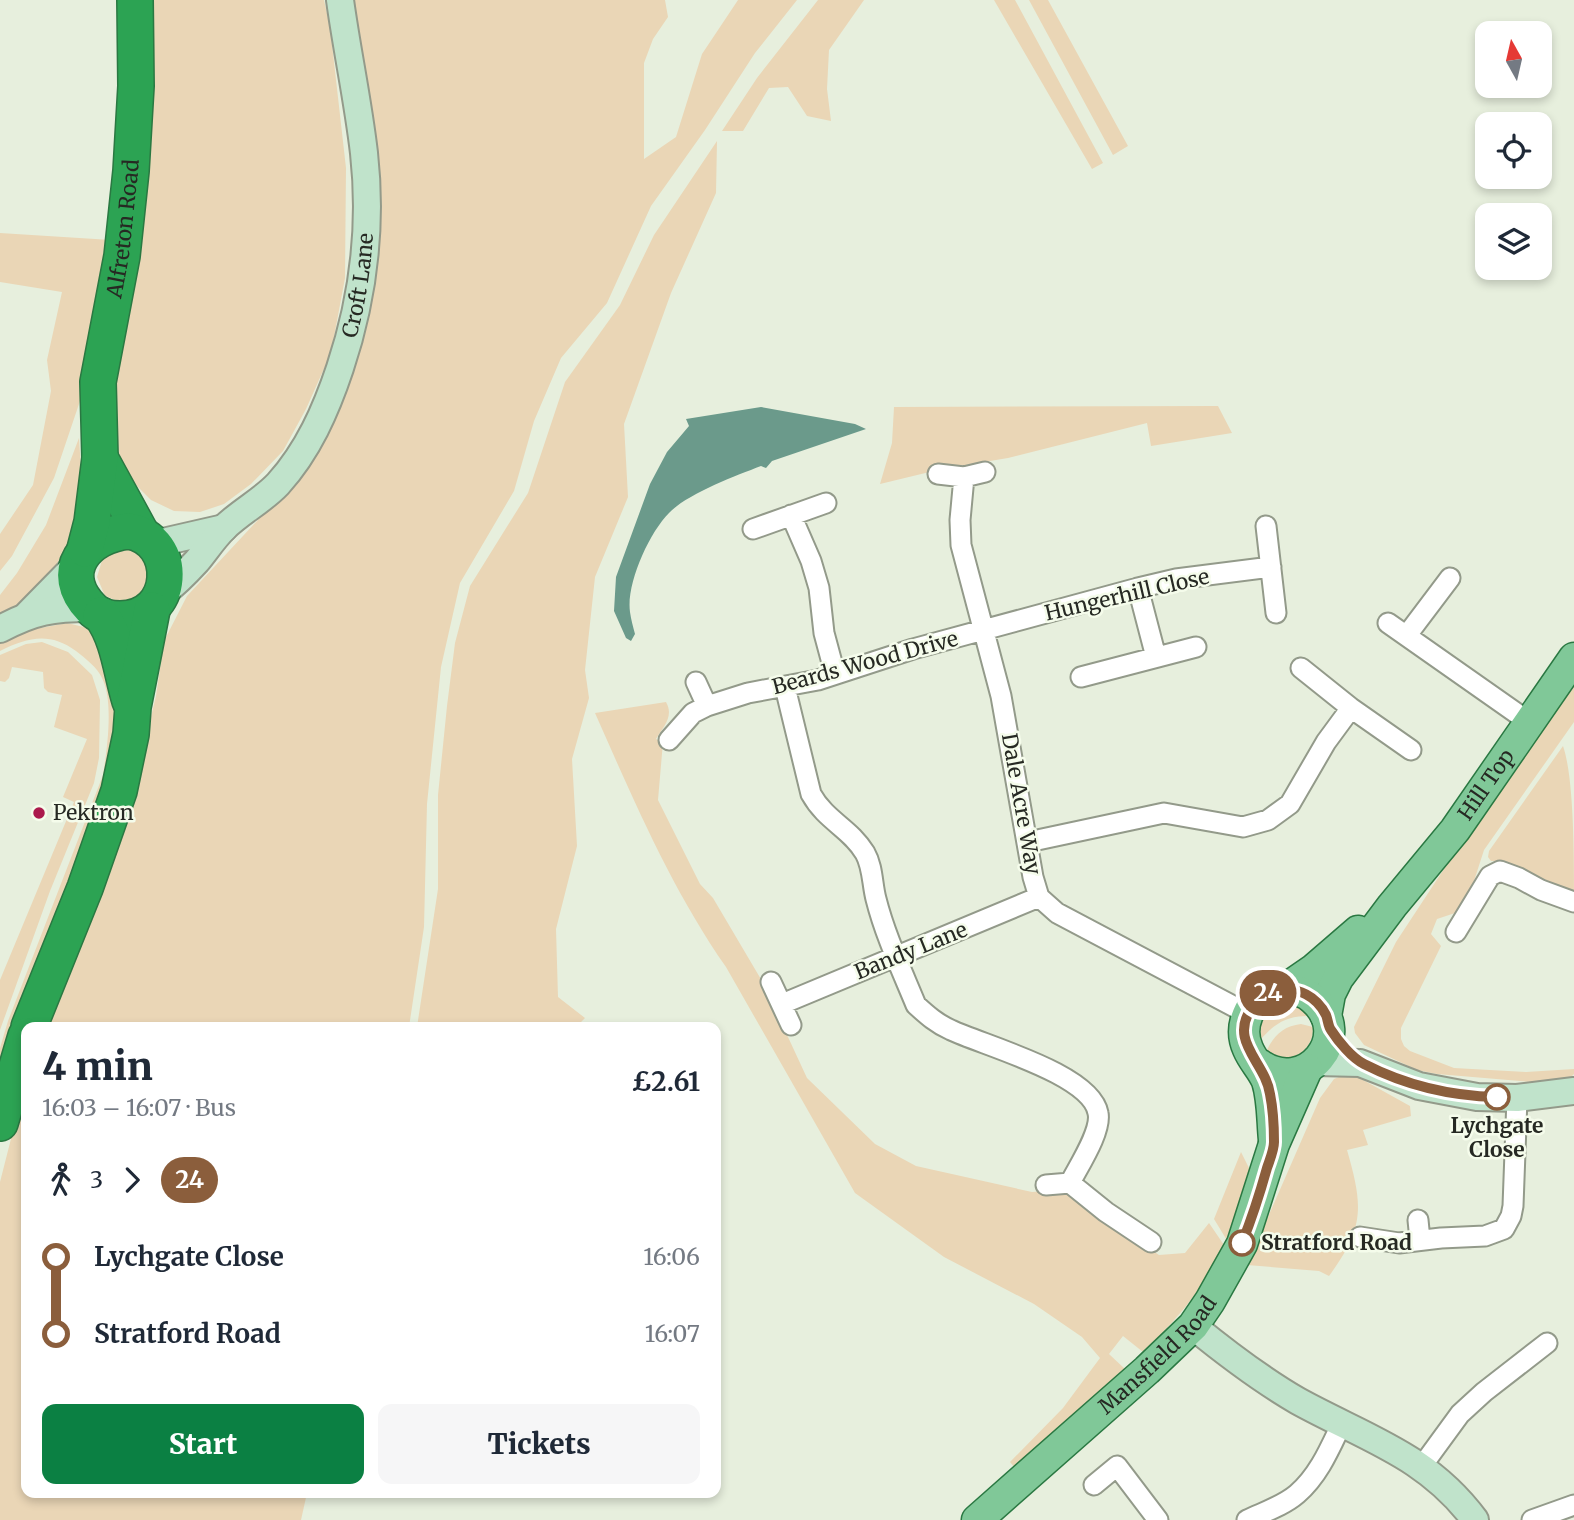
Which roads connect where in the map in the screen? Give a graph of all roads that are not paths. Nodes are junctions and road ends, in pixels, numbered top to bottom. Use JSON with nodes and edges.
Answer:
{"nodes":[{"id":1,"x":135,"y":0,"type":"edge"},
{"id":2,"x":340,"y":0,"type":"edge"},
{"id":3,"x":100,"y":458,"type":"junction"},
{"id":4,"x":985,"y":472,"type":"dead end"},
{"id":5,"x":938,"y":474,"type":"dead end"},
{"id":6,"x":964,"y":477,"type":"junction"},
{"id":7,"x":826,"y":503,"type":"dead end"},
{"id":8,"x":791,"y":515,"type":"junction"},
{"id":9,"x":1266,"y":526,"type":"dead end"},
{"id":10,"x":224,"y":528,"type":"junction"},
{"id":11,"x":753,"y":529,"type":"dead end"},
{"id":12,"x":147,"y":539,"type":"junction"},
{"id":13,"x":81,"y":556,"type":"junction"},
{"id":14,"x":1271,"y":567,"type":"junction"},
{"id":15,"x":1450,"y":578,"type":"dead end"},
{"id":16,"x":1138,"y":588,"type":"junction"},
{"id":17,"x":157,"y":602,"type":"junction"},
{"id":18,"x":96,"y":612,"type":"junction"},
{"id":19,"x":1276,"y":613,"type":"dead end"},
{"id":20,"x":28,"y":614,"type":"junction"},
{"id":21,"x":1388,"y":623,"type":"dead end"},
{"id":22,"x":0,"y":629,"type":"edge"},
{"id":23,"x":984,"y":630,"type":"junction"},
{"id":24,"x":1407,"y":635,"type":"junction"},
{"id":25,"x":1196,"y":647,"type":"dead end"},
{"id":26,"x":1156,"y":657,"type":"junction"},
{"id":27,"x":1574,"y":658,"type":"edge"},
{"id":28,"x":1301,"y":668,"type":"dead end"},
{"id":29,"x":835,"y":674,"type":"junction"},
{"id":30,"x":1081,"y":677,"type":"dead end"},
{"id":31,"x":696,"y":682,"type":"dead end"},
{"id":32,"x":785,"y":687,"type":"junction"},
{"id":33,"x":707,"y":706,"type":"junction"},
{"id":34,"x":133,"y":707,"type":"junction"},
{"id":35,"x":1351,"y":708,"type":"junction"},
{"id":36,"x":1529,"y":722,"type":"junction"},
{"id":37,"x":669,"y":740,"type":"dead end"},
{"id":38,"x":1411,"y":750,"type":"dead end"},
{"id":39,"x":1028,"y":842,"type":"junction"},
{"id":40,"x":1039,"y":897,"type":"junction"},
{"id":41,"x":1574,"y":902,"type":"edge"},
{"id":42,"x":1392,"y":906,"type":"junction"},
{"id":43,"x":1456,"y":932,"type":"dead end"},
{"id":44,"x":897,"y":957,"type":"junction"},
{"id":45,"x":771,"y":982,"type":"dead end"},
{"id":46,"x":1284,"y":989,"type":"junction"},
{"id":47,"x":782,"y":1004,"type":"junction"},
{"id":48,"x":1248,"y":1014,"type":"junction"},
{"id":49,"x":31,"y":1022,"type":"edge"},
{"id":50,"x":1327,"y":1022,"type":"junction"},
{"id":51,"x":791,"y":1025,"type":"dead end"},
{"id":52,"x":21,"y":1053,"type":"edge"},
{"id":53,"x":1360,"y":1063,"type":"junction"},
{"id":54,"x":1259,"y":1064,"type":"junction"},
{"id":55,"x":1311,"y":1066,"type":"junction"},
{"id":56,"x":1574,"y":1091,"type":"edge"},
{"id":57,"x":1517,"y":1098,"type":"junction"},
{"id":58,"x":0,"y":1123,"type":"edge"},
{"id":59,"x":1274,"y":1144,"type":"junction"},
{"id":60,"x":1070,"y":1183,"type":"junction"},
{"id":61,"x":1046,"y":1185,"type":"dead end"},
{"id":62,"x":1418,"y":1220,"type":"dead end"},
{"id":63,"x":1360,"y":1237,"type":"dead end"},
{"id":64,"x":1420,"y":1240,"type":"junction"},
{"id":65,"x":1151,"y":1241,"type":"dead end"},
{"id":66,"x":1193,"y":1325,"type":"junction"},
{"id":67,"x":1547,"y":1343,"type":"dead end"},
{"id":68,"x":1342,"y":1423,"type":"junction"},
{"id":69,"x":1422,"y":1466,"type":"junction"},
{"id":70,"x":1094,"y":1485,"type":"dead end"},
{"id":71,"x":1574,"y":1505,"type":"edge"},
{"id":72,"x":977,"y":1520,"type":"edge"},
{"id":73,"x":1158,"y":1520,"type":"edge"},
{"id":74,"x":1247,"y":1520,"type":"edge"},
{"id":75,"x":1475,"y":1520,"type":"edge"},
{"id":76,"x":1532,"y":1520,"type":"edge"}],
"edges":[{"from":1,"to":3,"type":"highway","name":"Alfreton Road"},
{"from":2,"to":10,"type":"street","name":"Croft Lane"},
{"from":3,"to":12,"type":"highway","name":"Alfreton Road"},
{"from":3,"to":13,"type":"highway","name":"Alfreton Road"},
{"from":4,"to":6,"type":"street"},
{"from":5,"to":6,"type":"street"},
{"from":6,"to":23,"type":"street","name":"Dale Acre Way"},
{"from":7,"to":8,"type":"street"},
{"from":8,"to":11,"type":"street"},
{"from":8,"to":29,"type":"street"},
{"from":9,"to":14,"type":"street"},
{"from":10,"to":12,"type":"street","name":"Croft Lane"},
{"from":10,"to":17,"type":"street","name":"Croft Lane"},
{"from":12,"to":13,"type":"highway"},
{"from":12,"to":17,"type":"highway"},
{"from":13,"to":18,"type":"highway"},
{"from":13,"to":20,"type":"street"},
{"from":14,"to":16,"type":"street","name":"Hungerhill Close"},
{"from":14,"to":19,"type":"street"},
{"from":15,"to":24,"type":"street"},
{"from":16,"to":23,"type":"street","name":"Hungerhill Close"},
{"from":16,"to":26,"type":"street"},
{"from":17,"to":18,"type":"highway"},
{"from":17,"to":34,"type":"highway"},
{"from":18,"to":20,"type":"street"},
{"from":18,"to":34,"type":"highway"},
{"from":20,"to":22,"type":"street"},
{"from":21,"to":24,"type":"street"},
{"from":23,"to":29,"type":"street","name":"Beards Wood Drive"},
{"from":23,"to":39,"type":"street","name":"Dale Acre Way"},
{"from":24,"to":36,"type":"street"},
{"from":25,"to":26,"type":"street"},
{"from":26,"to":30,"type":"street"},
{"from":27,"to":36,"type":"main road","name":"Hill Top"},
{"from":28,"to":35,"type":"street"},
{"from":29,"to":32,"type":"street","name":"Beards Wood Drive"},
{"from":31,"to":33,"type":"street"},
{"from":32,"to":33,"type":"street","name":"Beards Wood Drive"},
{"from":32,"to":44,"type":"street"},
{"from":33,"to":37,"type":"street","name":"Beards Wood Drive"},
{"from":34,"to":49,"type":"highway"},
{"from":35,"to":38,"type":"street"},
{"from":35,"to":39,"type":"street"},
{"from":36,"to":42,"type":"main road","name":"Hill Top"},
{"from":39,"to":40,"type":"street","name":"Dale Acre Way"},
{"from":40,"to":44,"type":"street","name":"Bandy Lane"},
{"from":40,"to":48,"type":"street","name":"Dale Acre Way"},
{"from":41,"to":43,"type":"street"},
{"from":42,"to":46,"type":"main road"},
{"from":42,"to":50,"type":"main road"},
{"from":44,"to":47,"type":"street","name":"Bandy Lane"},
{"from":44,"to":60,"type":"street"},
{"from":45,"to":47,"type":"street"},
{"from":46,"to":48,"type":"main road"},
{"from":46,"to":50,"type":"main road"},
{"from":47,"to":51,"type":"street"},
{"from":48,"to":54,"type":"main road"},
{"from":50,"to":53,"type":"street"},
{"from":50,"to":55,"type":"main road"},
{"from":52,"to":58,"type":"highway"},
{"from":53,"to":55,"type":"street"},
{"from":53,"to":57,"type":"street"},
{"from":54,"to":55,"type":"main road"},
{"from":54,"to":59,"type":"main road"},
{"from":55,"to":59,"type":"main road","name":"Mansfield Road"},
{"from":56,"to":57,"type":"street"},
{"from":57,"to":64,"type":"street"},
{"from":59,"to":66,"type":"main road","name":"Mansfield Road"},
{"from":60,"to":61,"type":"street"},
{"from":60,"to":65,"type":"street"},
{"from":62,"to":64,"type":"street"},
{"from":63,"to":64,"type":"street"},
{"from":66,"to":68,"type":"street"},
{"from":66,"to":72,"type":"main road","name":"Mansfield Road"},
{"from":67,"to":69,"type":"street"},
{"from":68,"to":69,"type":"street"},
{"from":68,"to":74,"type":"street"},
{"from":69,"to":75,"type":"street"},
{"from":70,"to":73,"type":"street"},
{"from":71,"to":76,"type":"street"}]}
